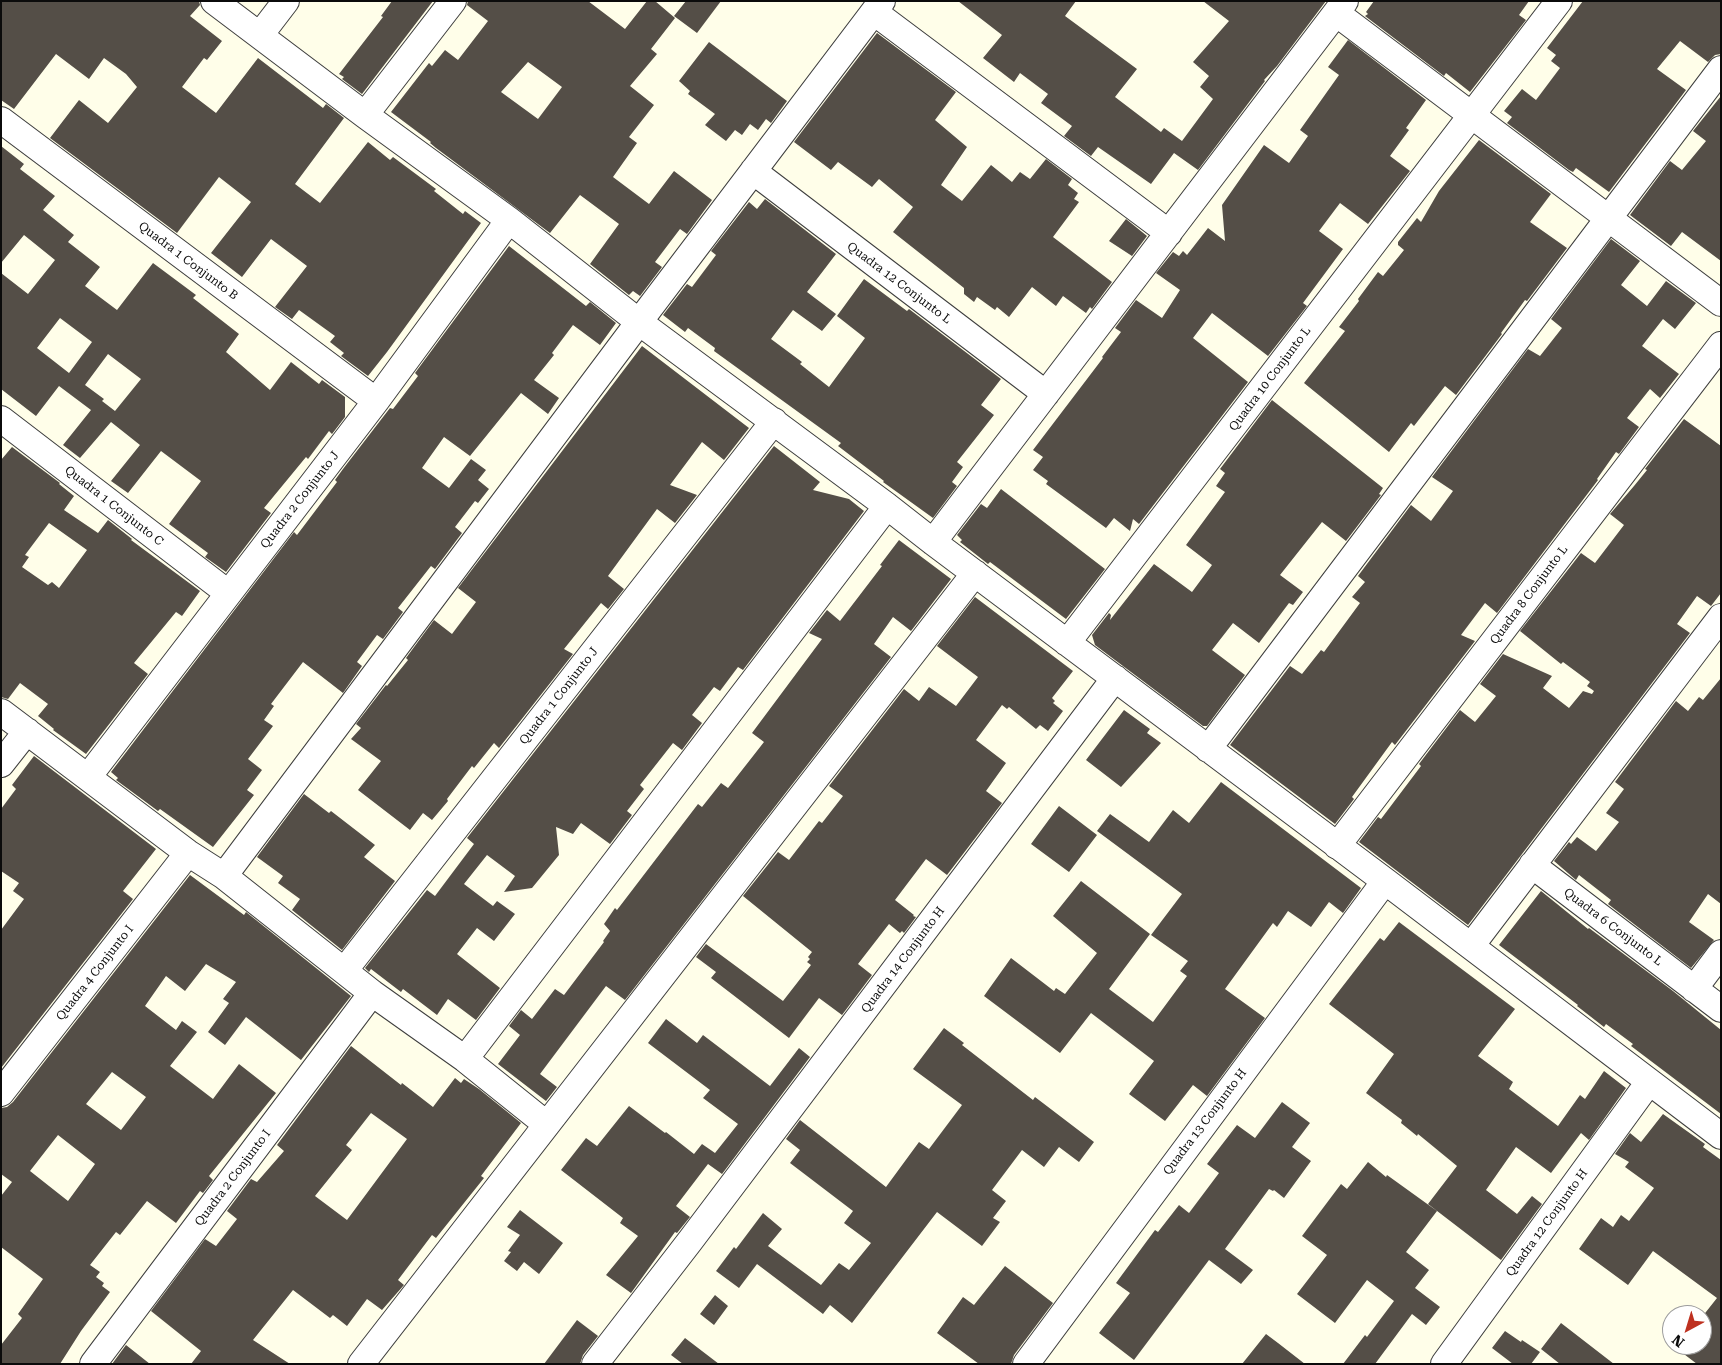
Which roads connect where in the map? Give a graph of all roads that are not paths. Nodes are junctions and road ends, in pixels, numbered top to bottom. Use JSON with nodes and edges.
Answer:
{"nodes":[{"id":1,"x":214,"y":1,"type":"edge"},
{"id":2,"x":286,"y":1,"type":"edge"},
{"id":3,"x":453,"y":1,"type":"edge"},
{"id":4,"x":1560,"y":1,"type":"edge"},
{"id":5,"x":878,"y":7,"type":"edge"},
{"id":6,"x":1341,"y":7,"type":"edge"},
{"id":7,"x":260,"y":35,"type":"junction"},
{"id":8,"x":1721,"y":69,"type":"edge"},
{"id":9,"x":364,"y":114,"type":"junction"},
{"id":10,"x":1472,"y":116,"type":"junction"},
{"id":11,"x":1,"y":120,"type":"edge"},
{"id":12,"x":753,"y":171,"type":"junction"},
{"id":13,"x":1608,"y":218,"type":"junction"},
{"id":14,"x":509,"y":220,"type":"junction"},
{"id":15,"x":1168,"y":233,"type":"junction"},
{"id":16,"x":1721,"y":303,"type":"edge"},
{"id":17,"x":639,"y":322,"type":"junction"},
{"id":18,"x":1721,"y":345,"type":"edge"},
{"id":19,"x":1046,"y":394,"type":"junction"},
{"id":20,"x":376,"y":401,"type":"junction"},
{"id":21,"x":1,"y":419,"type":"edge"},
{"id":22,"x":774,"y":421,"type":"junction"},
{"id":23,"x":888,"y":506,"type":"junction"},
{"id":24,"x":933,"y":542,"type":"junction"},
{"id":25,"x":975,"y":573,"type":"junction"},
{"id":26,"x":228,"y":593,"type":"junction"},
{"id":27,"x":1721,"y":617,"type":"edge"},
{"id":28,"x":1067,"y":643,"type":"junction"},
{"id":29,"x":1115,"y":678,"type":"junction"},
{"id":30,"x":1,"y":712,"type":"edge"},
{"id":31,"x":27,"y":731,"type":"junction"},
{"id":32,"x":1208,"y":749,"type":"junction"},
{"id":33,"x":1,"y":764,"type":"edge"},
{"id":34,"x":88,"y":777,"type":"junction"},
{"id":35,"x":1337,"y":846,"type":"junction"},
{"id":36,"x":188,"y":853,"type":"junction"},
{"id":37,"x":1532,"y":866,"type":"junction"},
{"id":38,"x":224,"y":876,"type":"junction"},
{"id":39,"x":1385,"y":881,"type":"junction"},
{"id":40,"x":1471,"y":946,"type":"junction"},
{"id":41,"x":1721,"y":953,"type":"edge"},
{"id":42,"x":344,"y":970,"type":"junction"},
{"id":43,"x":1694,"y":988,"type":"junction"},
{"id":44,"x":372,"y":993,"type":"junction"},
{"id":45,"x":1721,"y":1009,"type":"edge"},
{"id":46,"x":465,"y":1059,"type":"junction"},
{"id":47,"x":1649,"y":1082,"type":"junction"},
{"id":48,"x":1,"y":1094,"type":"edge"},
{"id":49,"x":546,"y":1124,"type":"junction"},
{"id":50,"x":1721,"y":1136,"type":"edge"},
{"id":51,"x":93,"y":1364,"type":"edge"},
{"id":52,"x":361,"y":1364,"type":"edge"},
{"id":53,"x":595,"y":1364,"type":"edge"},
{"id":54,"x":1026,"y":1364,"type":"edge"},
{"id":55,"x":1444,"y":1364,"type":"edge"}],
"edges":[{"from":1,"to":7,"type":"street"},
{"from":2,"to":7,"type":"street"},
{"from":3,"to":9,"type":"street"},
{"from":4,"to":10,"type":"street","name":"Quadra 10 Conjunto L"},
{"from":5,"to":12,"type":"street"},
{"from":5,"to":15,"type":"street"},
{"from":6,"to":10,"type":"street"},
{"from":6,"to":15,"type":"street"},
{"from":7,"to":9,"type":"street"},
{"from":8,"to":13,"type":"street"},
{"from":9,"to":14,"type":"street"},
{"from":10,"to":13,"type":"street"},
{"from":10,"to":28,"type":"street","name":"Quadra 10 Conjunto L"},
{"from":11,"to":20,"type":"street","name":"Quadra 1 Conjunto B"},
{"from":12,"to":17,"type":"street"},
{"from":12,"to":19,"type":"street","name":"Quadra 12 Conjunto L"},
{"from":13,"to":16,"type":"street"},
{"from":13,"to":32,"type":"street"},
{"from":14,"to":17,"type":"street"},
{"from":14,"to":20,"type":"street","name":"Quadra 2 Conjunto J"},
{"from":15,"to":19,"type":"street"},
{"from":17,"to":22,"type":"street"},
{"from":17,"to":38,"type":"street"},
{"from":18,"to":35,"type":"street","name":"Quadra 8 Conjunto L"},
{"from":19,"to":24,"type":"street"},
{"from":20,"to":26,"type":"street","name":"Quadra 2 Conjunto J"},
{"from":21,"to":26,"type":"street","name":"Quadra 1 Conjunto C"},
{"from":22,"to":23,"type":"street"},
{"from":22,"to":42,"type":"street","name":"Quadra 1 Conjunto J"},
{"from":23,"to":24,"type":"street"},
{"from":23,"to":46,"type":"street"},
{"from":24,"to":25,"type":"street"},
{"from":25,"to":28,"type":"street"},
{"from":25,"to":49,"type":"street"},
{"from":26,"to":34,"type":"street","name":"Quadra 2 Conjunto J"},
{"from":27,"to":37,"type":"street"},
{"from":28,"to":29,"type":"street"},
{"from":29,"to":32,"type":"street"},
{"from":29,"to":53,"type":"street","name":"Quadra 14 Conjunto H"},
{"from":30,"to":31,"type":"street"},
{"from":31,"to":33,"type":"street"},
{"from":31,"to":34,"type":"street"},
{"from":32,"to":35,"type":"street"},
{"from":34,"to":36,"type":"street"},
{"from":35,"to":39,"type":"street"},
{"from":36,"to":38,"type":"street"},
{"from":36,"to":48,"type":"street","name":"Quadra 4 Conjunto I"},
{"from":37,"to":40,"type":"street"},
{"from":37,"to":43,"type":"street","name":"Quadra 6 Conjunto L"},
{"from":38,"to":42,"type":"street"},
{"from":39,"to":40,"type":"street"},
{"from":39,"to":54,"type":"street","name":"Quadra 13 Conjunto H"},
{"from":40,"to":47,"type":"street"},
{"from":41,"to":43,"type":"street"},
{"from":42,"to":44,"type":"street"},
{"from":43,"to":45,"type":"street","name":"Quadra 6 Conjunto L"},
{"from":44,"to":46,"type":"street"},
{"from":44,"to":51,"type":"street","name":"Quadra 2 Conjunto I"},
{"from":46,"to":49,"type":"street"},
{"from":47,"to":50,"type":"street"},
{"from":47,"to":55,"type":"street","name":"Quadra 12 Conjunto H"},
{"from":49,"to":52,"type":"street"}]}
